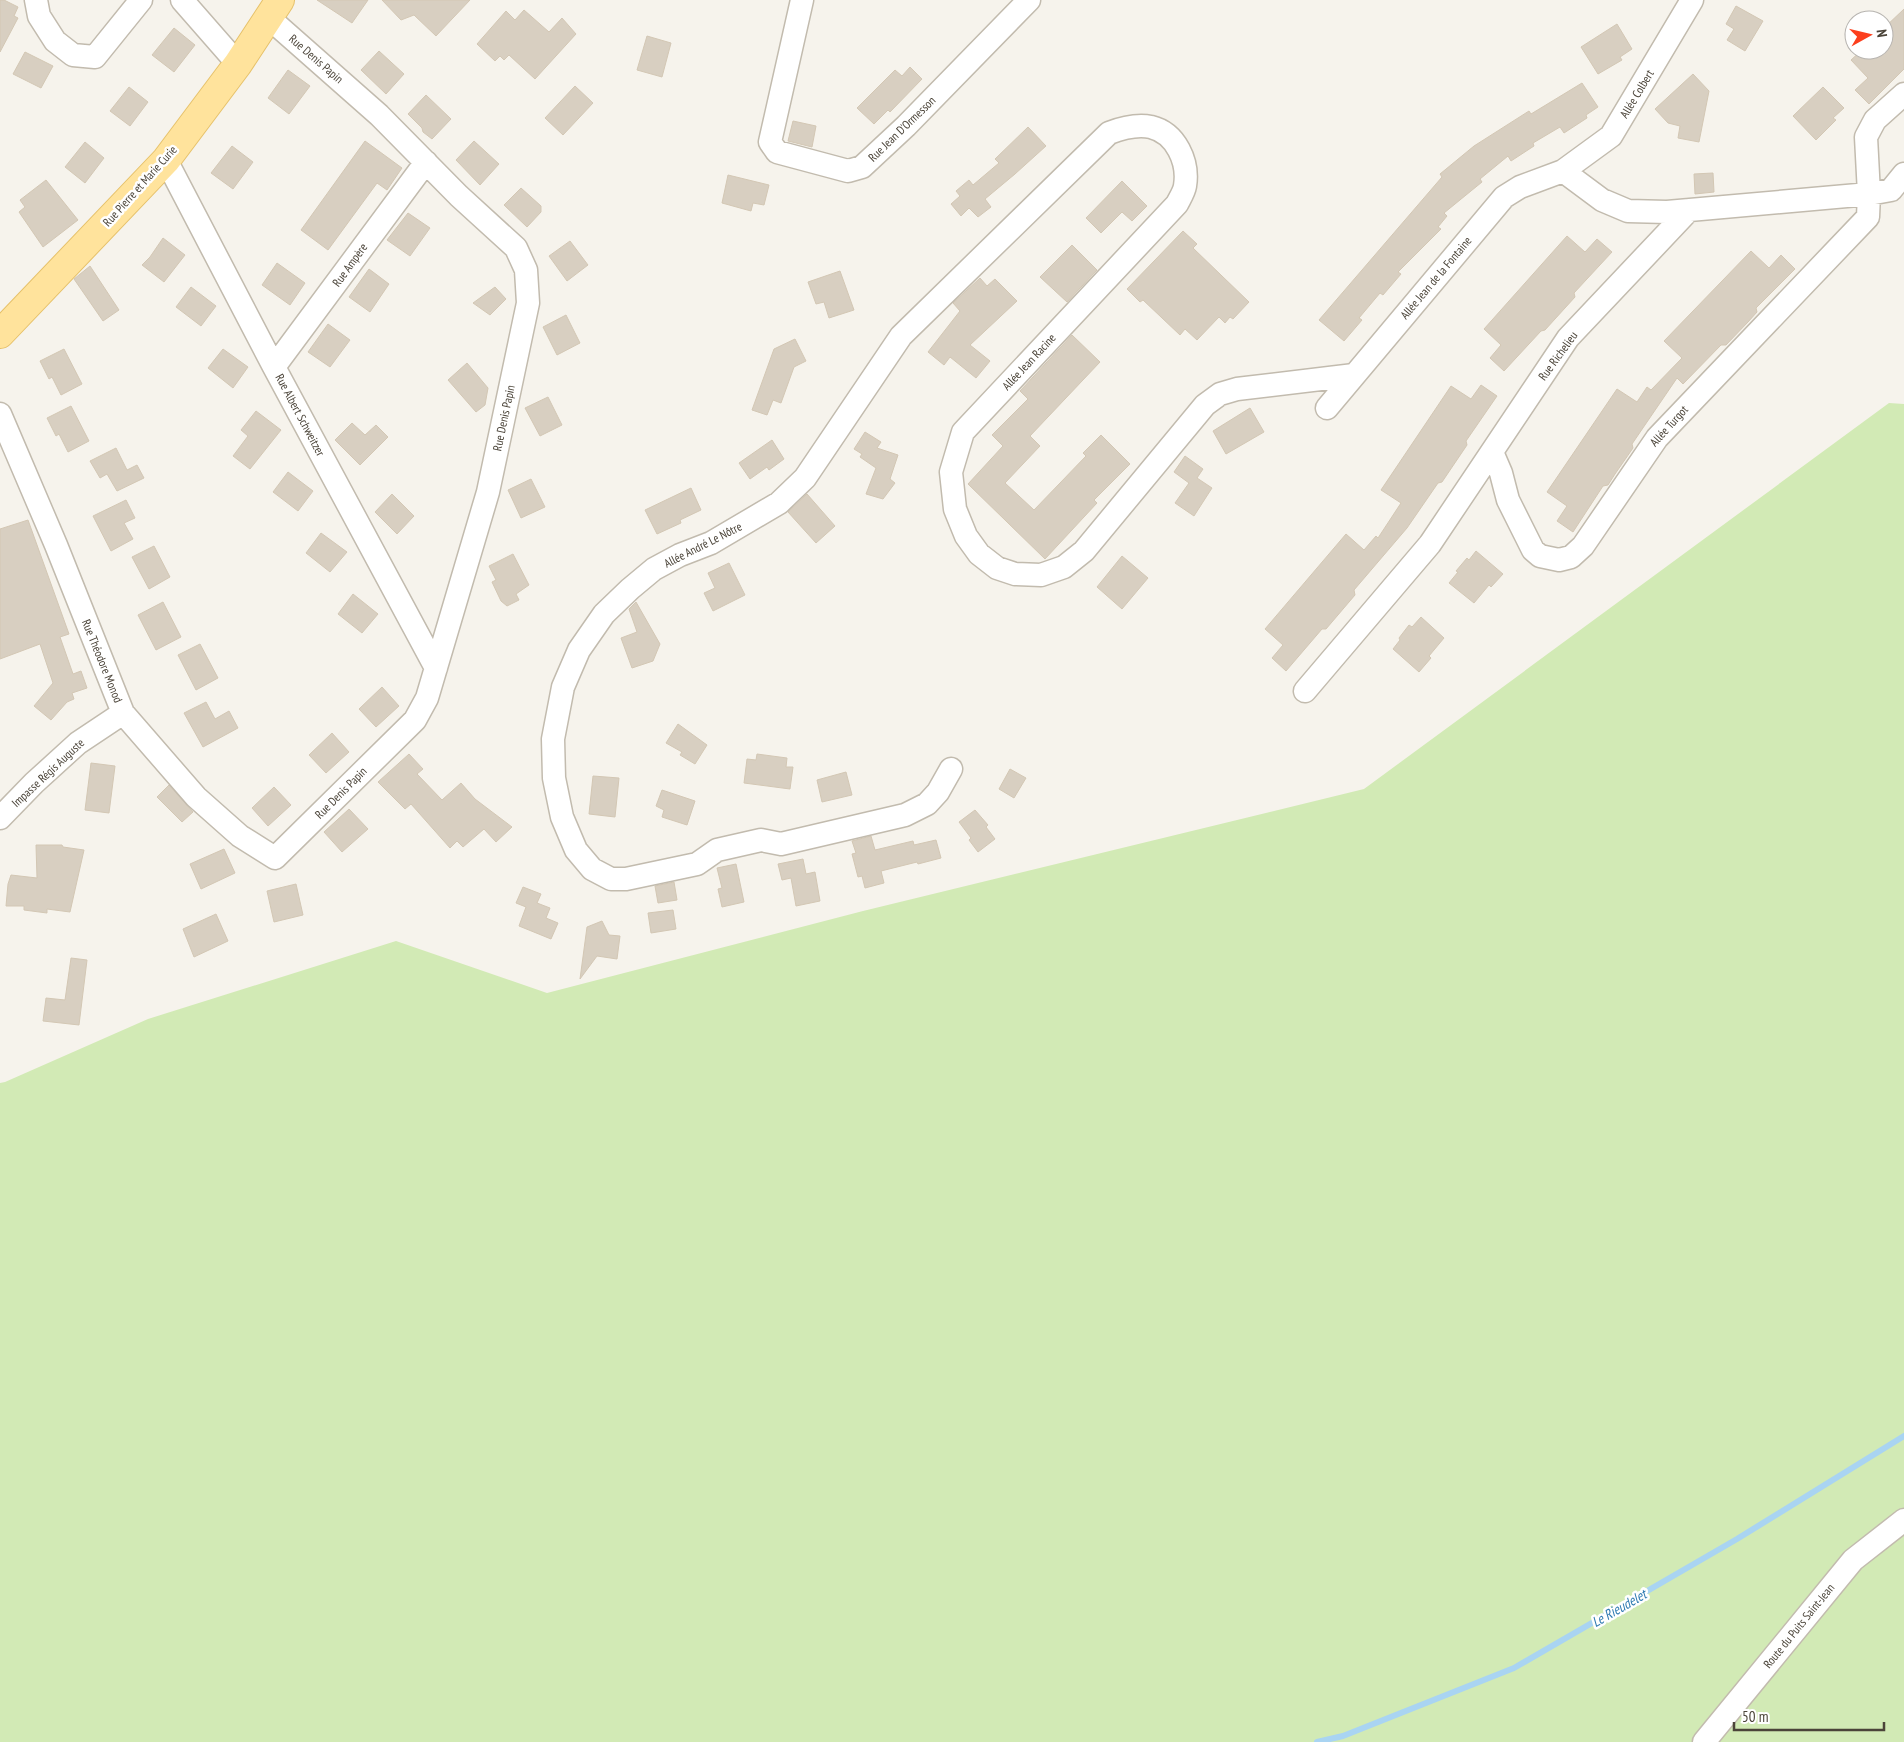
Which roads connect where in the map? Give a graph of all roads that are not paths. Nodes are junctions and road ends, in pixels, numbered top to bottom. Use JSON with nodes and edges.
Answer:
{"nodes":[{"id":1,"x":36,"y":0,"type":"edge"},
{"id":2,"x":141,"y":0,"type":"edge"},
{"id":3,"x":182,"y":0,"type":"edge"},
{"id":4,"x":802,"y":0,"type":"edge"},
{"id":5,"x":1029,"y":0,"type":"edge"},
{"id":6,"x":1692,"y":0,"type":"edge"},
{"id":7,"x":274,"y":9,"type":"edge"},
{"id":8,"x":238,"y":64,"type":"junction"},
{"id":9,"x":1904,"y":94,"type":"edge"},
{"id":10,"x":166,"y":160,"type":"junction"},
{"id":11,"x":426,"y":162,"type":"junction"},
{"id":12,"x":1563,"y":171,"type":"junction"},
{"id":13,"x":1904,"y":174,"type":"edge"},
{"id":14,"x":1869,"y":194,"type":"junction"},
{"id":15,"x":1689,"y":210,"type":"junction"},
{"id":16,"x":0,"y":334,"type":"edge"},
{"id":17,"x":274,"y":368,"type":"junction"},
{"id":18,"x":876,"y":371,"type":"joint"},
{"id":19,"x":1354,"y":376,"type":"junction"},
{"id":20,"x":1326,"y":408,"type":"dead end"},
{"id":21,"x":0,"y":414,"type":"edge"},
{"id":22,"x":1492,"y":452,"type":"junction"},
{"id":23,"x":436,"y":668,"type":"junction"},
{"id":24,"x":1304,"y":691,"type":"dead end"},
{"id":25,"x":123,"y":713,"type":"junction"},
{"id":26,"x":950,"y":769,"type":"dead end"},
{"id":27,"x":0,"y":818,"type":"edge"},
{"id":28,"x":275,"y":858,"type":"joint"},
{"id":29,"x":1904,"y":1520,"type":"edge"},
{"id":30,"x":1704,"y":1742,"type":"edge"}],
"edges":[{"from":1,"to":2,"type":"street"},
{"from":3,"to":8,"type":"street"},
{"from":4,"to":5,"type":"street","name":"Rue Jean D'Ormesson"},
{"from":6,"to":12,"type":"street","name":"Allée Colbert"},
{"from":7,"to":8,"type":"main road","name":"Rue Pierre et Marie Curie"},
{"from":7,"to":11,"type":"street","name":"Rue Denis Papin"},
{"from":8,"to":10,"type":"main road","name":"Rue Pierre et Marie Curie"},
{"from":9,"to":14,"type":"street","name":"Allée Turgot"},
{"from":10,"to":16,"type":"main road","name":"Rue Pierre et Marie Curie"},
{"from":10,"to":17,"type":"street","name":"Rue Albert Schweitzer"},
{"from":11,"to":17,"type":"street","name":"Rue Ampère"},
{"from":11,"to":23,"type":"street","name":"Rue Denis Papin"},
{"from":12,"to":15,"type":"street"},
{"from":12,"to":19,"type":"street","name":"Allée Jean de la Fontaine"},
{"from":13,"to":14,"type":"street"},
{"from":14,"to":15,"type":"street"},
{"from":14,"to":22,"type":"street","name":"Allée Turgot"},
{"from":15,"to":22,"type":"street","name":"Rue Richelieu"},
{"from":17,"to":23,"type":"street","name":"Rue Albert Schweitzer"},
{"from":18,"to":19,"type":"street","name":"Allée Jean Racine"},
{"from":18,"to":26,"type":"street","name":"Allée André Le Nôtre"},
{"from":19,"to":20,"type":"street","name":"Allée Jean de la Fontaine"},
{"from":21,"to":25,"type":"street","name":"Rue Théodore Monod"},
{"from":22,"to":24,"type":"street","name":"Rue Richelieu"},
{"from":23,"to":28,"type":"street","name":"Rue Denis Papin"},
{"from":25,"to":27,"type":"street","name":"Impasse Régis Auguste"},
{"from":25,"to":28,"type":"street","name":"Rue Théodore Monod"},
{"from":29,"to":30,"type":"street","name":"Route du Puits Saint-Jean"}]}
